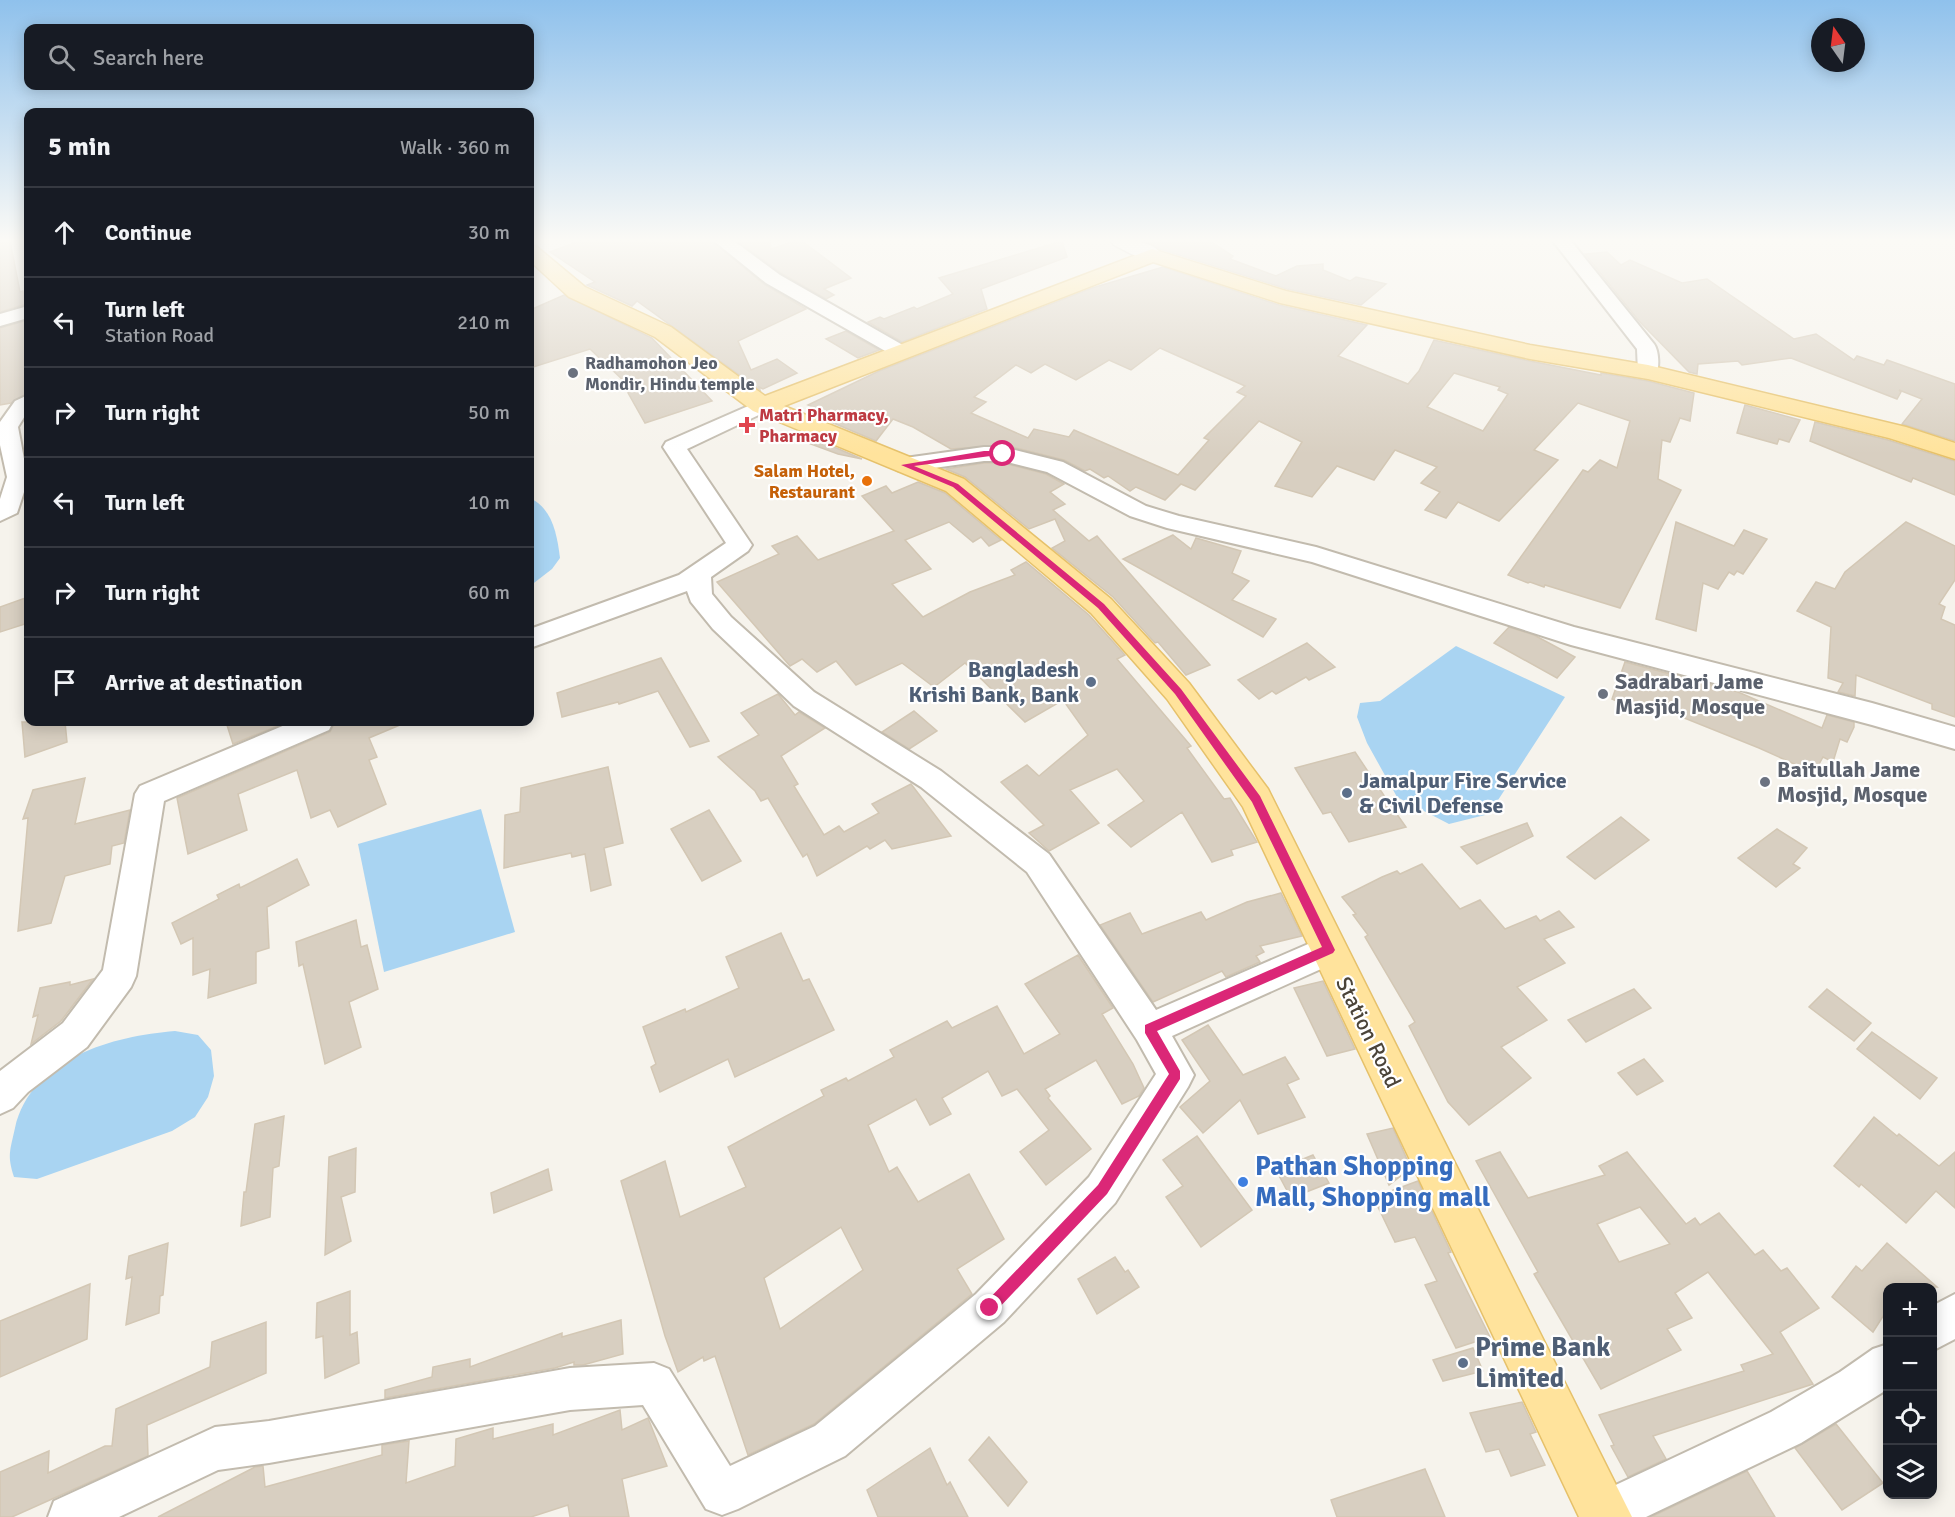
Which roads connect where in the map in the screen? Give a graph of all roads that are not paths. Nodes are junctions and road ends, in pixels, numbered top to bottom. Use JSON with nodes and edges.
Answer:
{"nodes":[{"id":1,"x":620,"y":312,"type":"edge"},
{"id":2,"x":831,"y":312,"type":"edge"},
{"id":3,"x":1005,"y":312,"type":"edge"},
{"id":4,"x":1349,"y":312,"type":"edge"},
{"id":5,"x":1618,"y":312,"type":"edge"},
{"id":6,"x":24,"y":313,"type":"edge"},
{"id":7,"x":0,"y":320,"type":"edge"},
{"id":8,"x":901,"y":352,"type":"junction"},
{"id":9,"x":1648,"y":372,"type":"junction"},
{"id":10,"x":24,"y":404,"type":"edge"},
{"id":11,"x":762,"y":406,"type":"junction"},
{"id":12,"x":1955,"y":451,"type":"edge"},
{"id":13,"x":905,"y":465,"type":"junction"},
{"id":14,"x":22,"y":487,"type":"edge"},
{"id":15,"x":0,"y":513,"type":"edge"},
{"id":16,"x":699,"y":574,"type":"junction"},
{"id":17,"x":534,"y":638,"type":"edge"},
{"id":18,"x":310,"y":726,"type":"edge"},
{"id":19,"x":1955,"y":738,"type":"edge"},
{"id":20,"x":1329,"y":950,"type":"junction"},
{"id":21,"x":1149,"y":1029,"type":"junction"},
{"id":22,"x":0,"y":1096,"type":"edge"},
{"id":23,"x":1955,"y":1314,"type":"edge"},
{"id":24,"x":1937,"y":1327,"type":"edge"},
{"id":25,"x":1883,"y":1367,"type":"edge"},
{"id":26,"x":1605,"y":1515,"type":"edge"},
{"id":27,"x":70,"y":1517,"type":"edge"}],
"edges":[{"from":1,"to":11,"type":"main road","name":"Station Road"},
{"from":2,"to":8,"type":"street"},
{"from":3,"to":8,"type":"main road"},
{"from":4,"to":9,"type":"main road"},
{"from":5,"to":9,"type":"street"},
{"from":6,"to":7,"type":"street"},
{"from":8,"to":11,"type":"main road"},
{"from":9,"to":12,"type":"main road"},
{"from":10,"to":14,"type":"street"},
{"from":11,"to":13,"type":"main road","name":"Station Road"},
{"from":11,"to":16,"type":"street"},
{"from":13,"to":19,"type":"street"},
{"from":13,"to":20,"type":"main road","name":"Station Road"},
{"from":14,"to":15,"type":"street"},
{"from":16,"to":17,"type":"street"},
{"from":16,"to":21,"type":"street"},
{"from":18,"to":22,"type":"street"},
{"from":20,"to":21,"type":"street"},
{"from":20,"to":26,"type":"main road","name":"Station Road"},
{"from":21,"to":27,"type":"street"},
{"from":23,"to":24,"type":"street"},
{"from":25,"to":26,"type":"street"}]}
